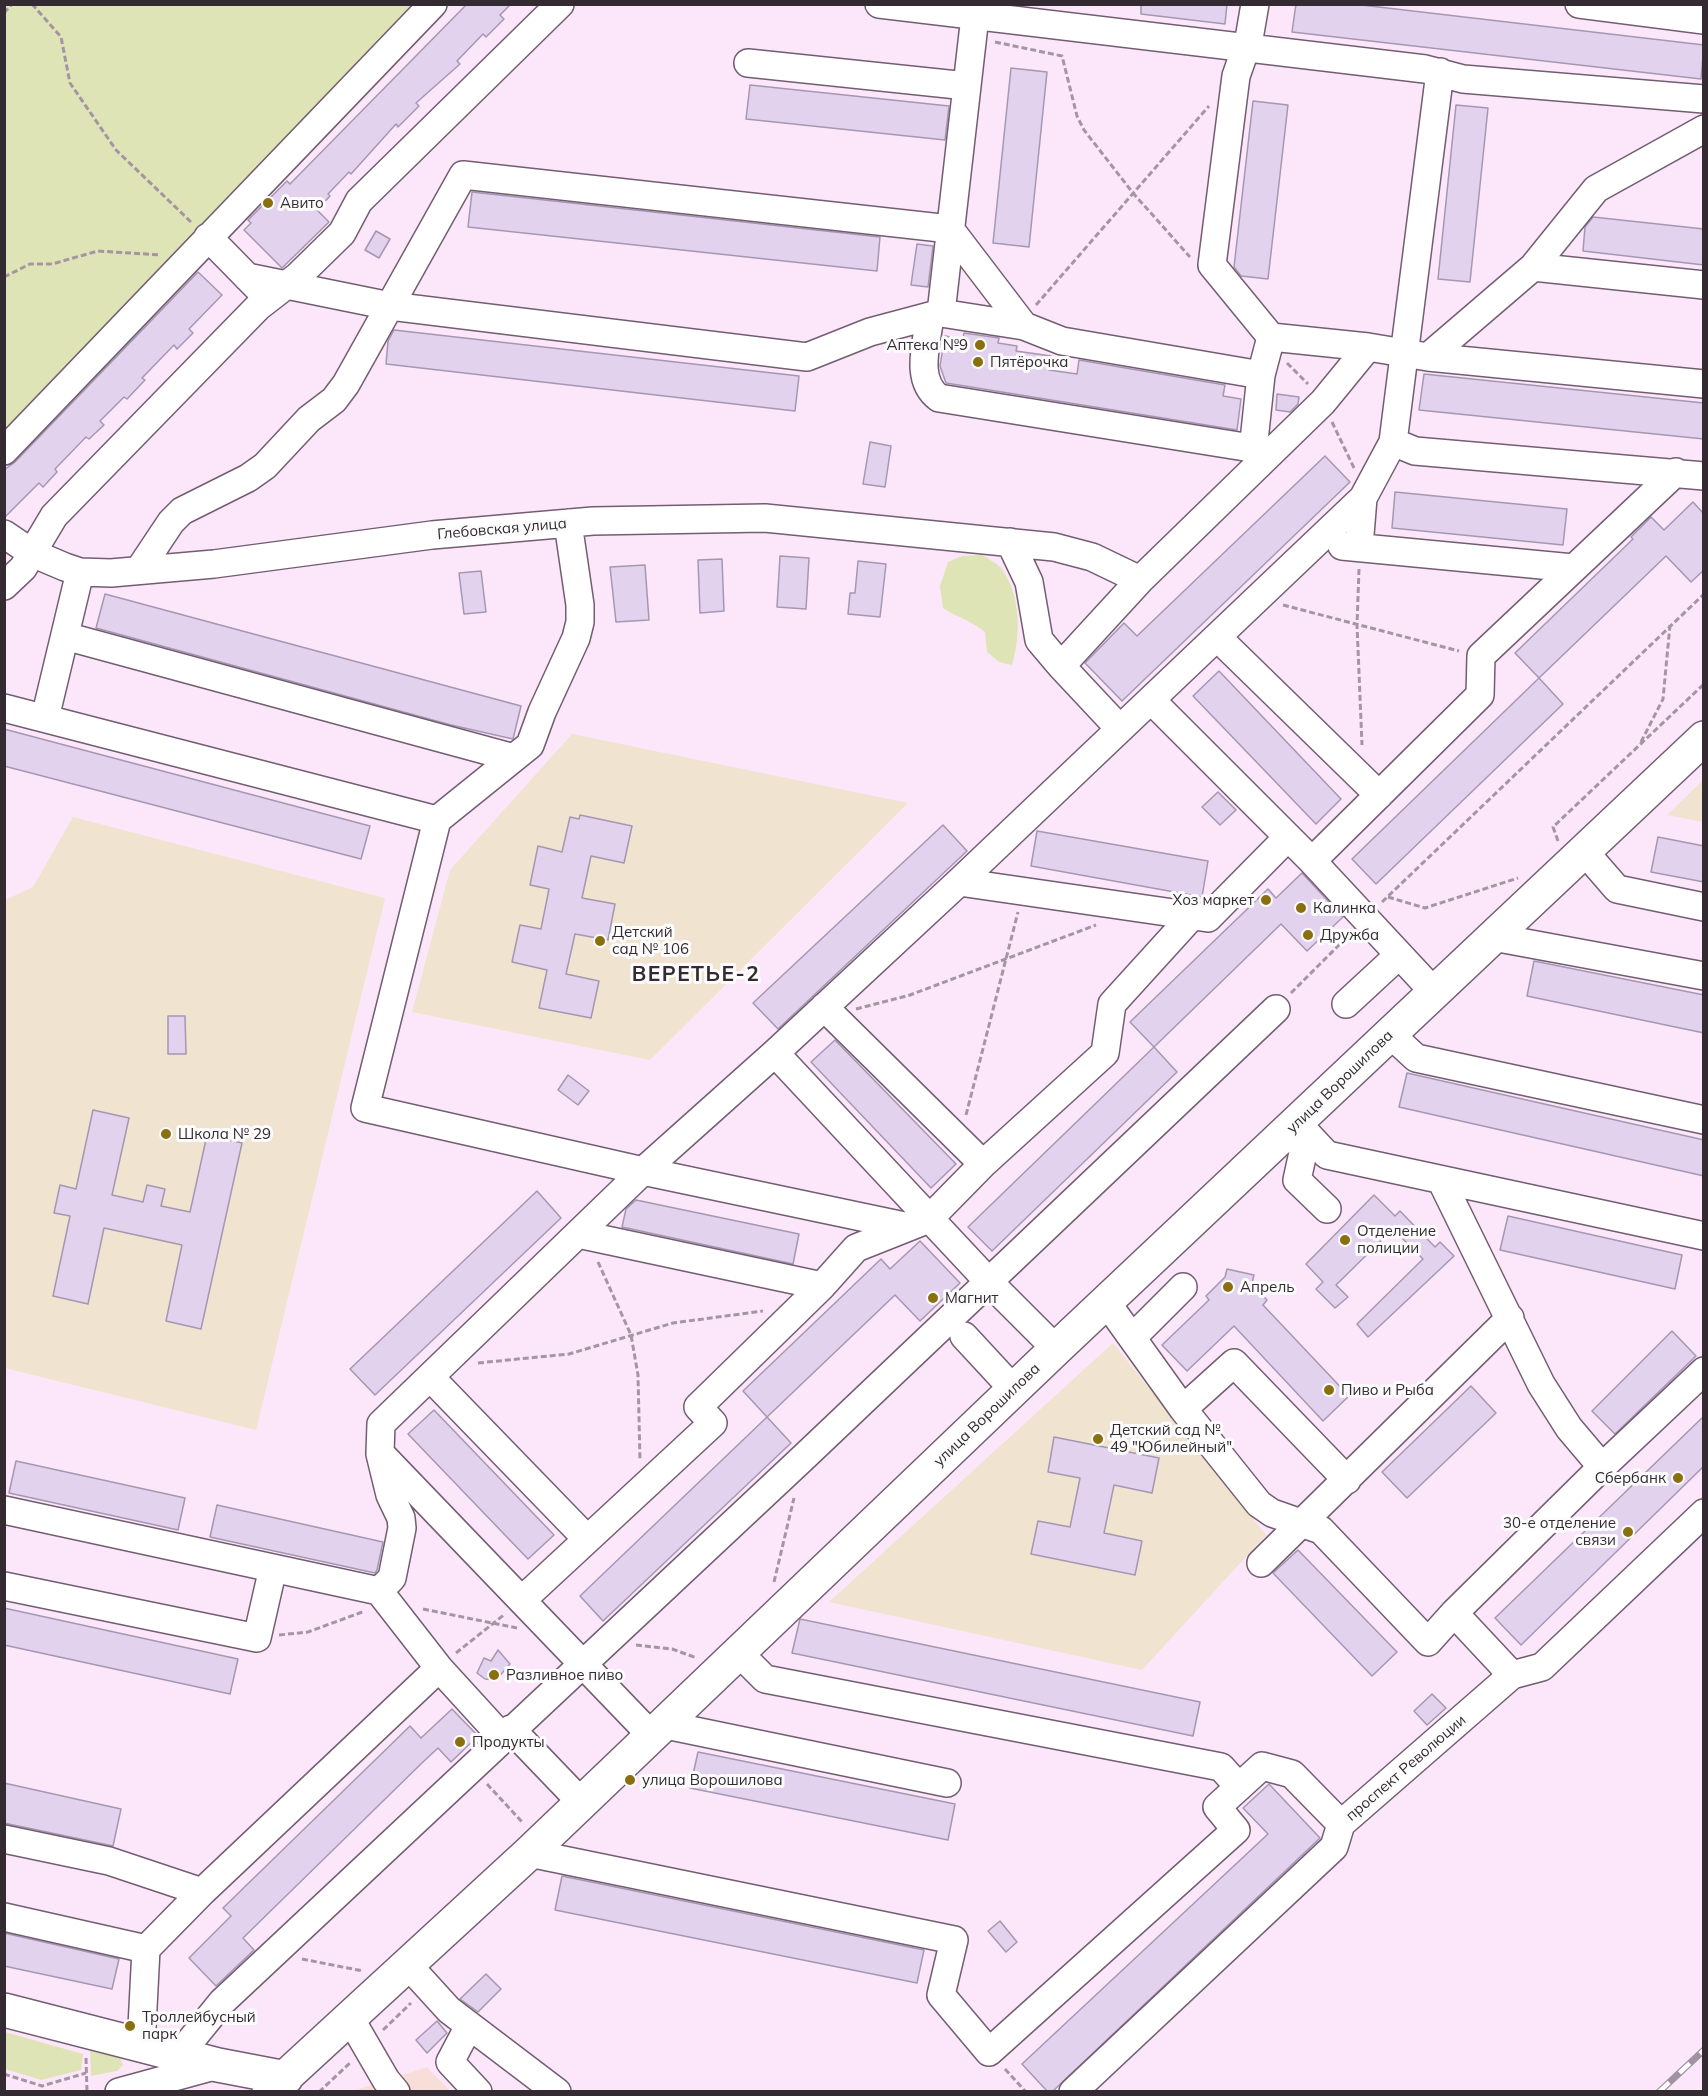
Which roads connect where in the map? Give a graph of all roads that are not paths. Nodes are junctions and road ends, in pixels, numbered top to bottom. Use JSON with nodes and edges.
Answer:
{"nodes":[{"id":1,"x":433,"y":4,"type":"edge"},
{"id":2,"x":560,"y":4,"type":"edge"},
{"id":3,"x":879,"y":4,"type":"edge"},
{"id":4,"x":1255,"y":4,"type":"edge"},
{"id":5,"x":1579,"y":4,"type":"edge"},
{"id":6,"x":911,"y":7,"type":"edge"},
{"id":7,"x":985,"y":17,"type":"junction"},
{"id":8,"x":1704,"y":20,"type":"edge"},
{"id":9,"x":1245,"y":48,"type":"junction"},
{"id":10,"x":748,"y":63,"type":"dead end"},
{"id":11,"x":1440,"y":72,"type":"junction"},
{"id":12,"x":967,"y":86,"type":"junction"},
{"id":13,"x":1704,"y":99,"type":"edge"},
{"id":14,"x":1704,"y":129,"type":"edge"},
{"id":15,"x":950,"y":229,"type":"junction"},
{"id":16,"x":208,"y":237,"type":"junction"},
{"id":17,"x":1533,"y":267,"type":"junction"},
{"id":18,"x":1704,"y":285,"type":"edge"},
{"id":19,"x":278,"y":291,"type":"junction"},
{"id":20,"x":390,"y":306,"type":"junction"},
{"id":21,"x":936,"y":314,"type":"junction"},
{"id":22,"x":1024,"y":326,"type":"junction"},
{"id":23,"x":1270,"y":342,"type":"junction"},
{"id":24,"x":1368,"y":347,"type":"junction"},
{"id":25,"x":1417,"y":355,"type":"junction"},
{"id":26,"x":1261,"y":375,"type":"junction"},
{"id":27,"x":1704,"y":384,"type":"edge"},
{"id":28,"x":1393,"y":442,"type":"junction"},
{"id":29,"x":4,"y":452,"type":"edge"},
{"id":30,"x":1676,"y":472,"type":"junction"},
{"id":31,"x":1704,"y":476,"type":"edge"},
{"id":32,"x":1363,"y":498,"type":"junction"},
{"id":33,"x":568,"y":523,"type":"junction"},
{"id":34,"x":4,"y":534,"type":"edge"},
{"id":35,"x":1010,"y":542,"type":"junction"},
{"id":36,"x":1314,"y":544,"type":"junction"},
{"id":37,"x":1359,"y":547,"type":"junction"},
{"id":38,"x":32,"y":553,"type":"junction"},
{"id":39,"x":1573,"y":568,"type":"junction"},
{"id":40,"x":139,"y":570,"type":"junction"},
{"id":41,"x":80,"y":572,"type":"junction"},
{"id":42,"x":1140,"y":580,"type":"junction"},
{"id":43,"x":4,"y":586,"type":"edge"},
{"id":44,"x":65,"y":636,"type":"junction"},
{"id":45,"x":1216,"y":637,"type":"junction"},
{"id":46,"x":1061,"y":666,"type":"junction"},
{"id":47,"x":1151,"y":700,"type":"junction"},
{"id":48,"x":4,"y":708,"type":"edge"},
{"id":49,"x":45,"y":718,"type":"junction"},
{"id":50,"x":1120,"y":729,"type":"junction"},
{"id":51,"x":1704,"y":738,"type":"edge"},
{"id":52,"x":514,"y":758,"type":"junction"},
{"id":53,"x":1371,"y":788,"type":"junction"},
{"id":54,"x":437,"y":820,"type":"junction"},
{"id":55,"x":1288,"y":837,"type":"junction"},
{"id":56,"x":1579,"y":855,"type":"junction"},
{"id":57,"x":1312,"y":861,"type":"junction"},
{"id":58,"x":959,"y":882,"type":"junction"},
{"id":59,"x":1704,"y":907,"type":"edge"},
{"id":60,"x":1192,"y":916,"type":"junction"},
{"id":61,"x":1493,"y":937,"type":"junction"},
{"id":62,"x":1399,"y":955,"type":"junction"},
{"id":63,"x":1704,"y":976,"type":"edge"},
{"id":64,"x":1434,"y":993,"type":"junction"},
{"id":65,"x":1346,"y":1004,"type":"dead end"},
{"id":66,"x":824,"y":1007,"type":"junction"},
{"id":67,"x":1276,"y":1009,"type":"road end"},
{"id":68,"x":1390,"y":1034,"type":"junction"},
{"id":69,"x":775,"y":1053,"type":"junction"},
{"id":70,"x":1704,"y":1120,"type":"edge"},
{"id":71,"x":1293,"y":1127,"type":"junction"},
{"id":72,"x":983,"y":1164,"type":"junction"},
{"id":73,"x":643,"y":1172,"type":"junction"},
{"id":74,"x":1441,"y":1180,"type":"junction"},
{"id":75,"x":1327,"y":1209,"type":"dead end"},
{"id":76,"x":919,"y":1223,"type":"junction"},
{"id":77,"x":578,"y":1234,"type":"junction"},
{"id":78,"x":1704,"y":1236,"type":"edge"},
{"id":79,"x":989,"y":1282,"type":"junction"},
{"id":80,"x":822,"y":1286,"type":"junction"},
{"id":81,"x":1183,"y":1287,"type":"dead end"},
{"id":82,"x":1107,"y":1303,"type":"junction"},
{"id":83,"x":1510,"y":1318,"type":"junction"},
{"id":84,"x":964,"y":1336,"type":"dead end"},
{"id":85,"x":1132,"y":1338,"type":"junction"},
{"id":86,"x":1056,"y":1349,"type":"junction"},
{"id":87,"x":1704,"y":1371,"type":"edge"},
{"id":88,"x":435,"y":1372,"type":"junction"},
{"id":89,"x":1014,"y":1390,"type":"junction"},
{"id":90,"x":1182,"y":1409,"type":"junction"},
{"id":91,"x":380,"y":1452,"type":"junction"},
{"id":92,"x":1602,"y":1467,"type":"junction"},
{"id":93,"x":1347,"y":1480,"type":"junction"},
{"id":94,"x":4,"y":1510,"type":"edge"},
{"id":95,"x":1704,"y":1513,"type":"edge"},
{"id":96,"x":1303,"y":1522,"type":"junction"},
{"id":97,"x":587,"y":1539,"type":"junction"},
{"id":98,"x":1261,"y":1563,"type":"dead end"},
{"id":99,"x":273,"y":1568,"type":"junction"},
{"id":100,"x":4,"y":1586,"type":"edge"},
{"id":101,"x":379,"y":1591,"type":"junction"},
{"id":102,"x":522,"y":1600,"type":"junction"},
{"id":103,"x":1454,"y":1613,"type":"junction"},
{"id":104,"x":738,"y":1652,"type":"junction"},
{"id":105,"x":582,"y":1663,"type":"junction"},
{"id":106,"x":439,"y":1668,"type":"junction"},
{"id":107,"x":1512,"y":1675,"type":"junction"},
{"id":108,"x":656,"y":1729,"type":"junction"},
{"id":109,"x":506,"y":1733,"type":"junction"},
{"id":110,"x":947,"y":1783,"type":"dead end"},
{"id":111,"x":1239,"y":1787,"type":"junction"},
{"id":112,"x":581,"y":1802,"type":"junction"},
{"id":113,"x":1341,"y":1824,"type":"junction"},
{"id":114,"x":4,"y":1839,"type":"edge"},
{"id":115,"x":535,"y":1847,"type":"junction"},
{"id":116,"x":202,"y":1892,"type":"junction"},
{"id":117,"x":4,"y":1917,"type":"edge"},
{"id":118,"x":146,"y":1949,"type":"junction"},
{"id":119,"x":401,"y":1971,"type":"junction"},
{"id":120,"x":4,"y":2010,"type":"edge"},
{"id":121,"x":350,"y":2018,"type":"junction"},
{"id":122,"x":469,"y":2026,"type":"junction"},
{"id":123,"x":138,"y":2045,"type":"junction"},
{"id":124,"x":179,"y":2055,"type":"junction"},
{"id":125,"x":218,"y":2065,"type":"junction"},
{"id":126,"x":277,"y":2085,"type":"edge"},
{"id":127,"x":119,"y":2091,"type":"edge"},
{"id":128,"x":396,"y":2091,"type":"edge"},
{"id":129,"x":478,"y":2091,"type":"edge"},
{"id":130,"x":557,"y":2091,"type":"edge"},
{"id":131,"x":1072,"y":2091,"type":"edge"}],
"edges":[{"from":1,"to":16,"type":"street"},
{"from":2,"to":19,"type":"street"},
{"from":3,"to":6,"type":"street"},
{"from":4,"to":9,"type":"street"},
{"from":5,"to":8,"type":"street"},
{"from":6,"to":7,"type":"street"},
{"from":7,"to":9,"type":"street"},
{"from":7,"to":12,"type":"street"},
{"from":9,"to":11,"type":"street"},
{"from":9,"to":23,"type":"street"},
{"from":10,"to":12,"type":"street"},
{"from":11,"to":13,"type":"street"},
{"from":11,"to":25,"type":"street"},
{"from":12,"to":15,"type":"street"},
{"from":14,"to":17,"type":"street"},
{"from":15,"to":20,"type":"street"},
{"from":15,"to":21,"type":"street"},
{"from":15,"to":22,"type":"street"},
{"from":16,"to":19,"type":"street"},
{"from":16,"to":29,"type":"street"},
{"from":17,"to":18,"type":"street"},
{"from":17,"to":25,"type":"street"},
{"from":19,"to":20,"type":"street"},
{"from":19,"to":38,"type":"street"},
{"from":20,"to":21,"type":"street"},
{"from":20,"to":40,"type":"street"},
{"from":21,"to":22,"type":"street"},
{"from":21,"to":26,"type":"street"},
{"from":22,"to":26,"type":"street"},
{"from":23,"to":24,"type":"street"},
{"from":23,"to":26,"type":"street"},
{"from":24,"to":25,"type":"street"},
{"from":24,"to":42,"type":"street"},
{"from":25,"to":27,"type":"street"},
{"from":25,"to":28,"type":"street"},
{"from":28,"to":30,"type":"street"},
{"from":28,"to":32,"type":"street"},
{"from":30,"to":31,"type":"street"},
{"from":30,"to":39,"type":"street"},
{"from":32,"to":36,"type":"street"},
{"from":32,"to":37,"type":"street"},
{"from":33,"to":35,"type":"street","name":"Глебовская улица"},
{"from":33,"to":40,"type":"street","name":"Глебовская улица"},
{"from":33,"to":52,"type":"street"},
{"from":34,"to":38,"type":"street","name":"Глебовская улица"},
{"from":35,"to":42,"type":"street","name":"Глебовская улица"},
{"from":35,"to":46,"type":"street"},
{"from":36,"to":37,"type":"street"},
{"from":36,"to":45,"type":"street"},
{"from":37,"to":39,"type":"street"},
{"from":38,"to":41,"type":"street","name":"Глебовская улица"},
{"from":38,"to":43,"type":"street"},
{"from":39,"to":53,"type":"street"},
{"from":40,"to":41,"type":"street","name":"Глебовская улица"},
{"from":41,"to":44,"type":"street"},
{"from":42,"to":46,"type":"street"},
{"from":44,"to":49,"type":"street"},
{"from":44,"to":52,"type":"street"},
{"from":45,"to":47,"type":"street"},
{"from":45,"to":53,"type":"street"},
{"from":46,"to":50,"type":"street"},
{"from":47,"to":50,"type":"street"},
{"from":47,"to":55,"type":"street"},
{"from":48,"to":49,"type":"street"},
{"from":49,"to":54,"type":"street"},
{"from":50,"to":58,"type":"street"},
{"from":51,"to":56,"type":"main road","name":"улица Ворошилова"},
{"from":52,"to":54,"type":"street"},
{"from":53,"to":57,"type":"street"},
{"from":54,"to":73,"type":"street"},
{"from":55,"to":57,"type":"street"},
{"from":55,"to":60,"type":"street"},
{"from":56,"to":59,"type":"street"},
{"from":56,"to":61,"type":"main road","name":"улица Ворошилова"},
{"from":57,"to":62,"type":"street"},
{"from":58,"to":60,"type":"street"},
{"from":58,"to":66,"type":"street"},
{"from":60,"to":72,"type":"street"},
{"from":61,"to":63,"type":"street"},
{"from":61,"to":64,"type":"main road","name":"улица Ворошилова"},
{"from":62,"to":64,"type":"street"},
{"from":62,"to":65,"type":"street"},
{"from":64,"to":68,"type":"main road","name":"улица Ворошилова"},
{"from":66,"to":69,"type":"street"},
{"from":66,"to":72,"type":"street"},
{"from":67,"to":79,"type":"street"},
{"from":68,"to":70,"type":"street"},
{"from":68,"to":71,"type":"main road","name":"улица Ворошилова"},
{"from":69,"to":73,"type":"street"},
{"from":69,"to":76,"type":"street"},
{"from":71,"to":74,"type":"street"},
{"from":71,"to":75,"type":"street"},
{"from":71,"to":82,"type":"main road","name":"улица Ворошилова"},
{"from":72,"to":76,"type":"street"},
{"from":73,"to":76,"type":"street"},
{"from":73,"to":77,"type":"street"},
{"from":74,"to":78,"type":"street"},
{"from":74,"to":83,"type":"street"},
{"from":76,"to":79,"type":"street"},
{"from":76,"to":80,"type":"street"},
{"from":77,"to":80,"type":"street"},
{"from":77,"to":88,"type":"street"},
{"from":79,"to":86,"type":"street"},
{"from":79,"to":105,"type":"street"},
{"from":80,"to":97,"type":"street"},
{"from":81,"to":85,"type":"street"},
{"from":82,"to":85,"type":"street"},
{"from":82,"to":86,"type":"main road","name":"улица Ворошилова"},
{"from":83,"to":92,"type":"street"},
{"from":83,"to":93,"type":"street"},
{"from":84,"to":89,"type":"street"},
{"from":85,"to":90,"type":"street"},
{"from":86,"to":89,"type":"main road","name":"улица Ворошилова"},
{"from":87,"to":92,"type":"street"},
{"from":88,"to":91,"type":"street"},
{"from":88,"to":97,"type":"street"},
{"from":89,"to":104,"type":"main road","name":"улица Ворошилова"},
{"from":90,"to":93,"type":"street"},
{"from":90,"to":96,"type":"street"},
{"from":91,"to":101,"type":"street"},
{"from":91,"to":102,"type":"street"},
{"from":92,"to":103,"type":"street"},
{"from":93,"to":96,"type":"street"},
{"from":94,"to":99,"type":"street"},
{"from":95,"to":107,"type":"street","name":"проспект Революции"},
{"from":96,"to":98,"type":"street"},
{"from":96,"to":103,"type":"street"},
{"from":97,"to":102,"type":"street"},
{"from":99,"to":100,"type":"street"},
{"from":99,"to":101,"type":"street"},
{"from":101,"to":106,"type":"street"},
{"from":102,"to":105,"type":"street"},
{"from":103,"to":107,"type":"street"},
{"from":104,"to":108,"type":"main road","name":"улица Ворошилова"},
{"from":104,"to":111,"type":"street"},
{"from":105,"to":108,"type":"street"},
{"from":105,"to":109,"type":"street"},
{"from":106,"to":109,"type":"street"},
{"from":106,"to":116,"type":"street"},
{"from":107,"to":113,"type":"street","name":"проспект Революции"},
{"from":108,"to":110,"type":"street"},
{"from":108,"to":112,"type":"main road","name":"улица Ворошилова"},
{"from":109,"to":112,"type":"street"},
{"from":109,"to":124,"type":"street"},
{"from":111,"to":113,"type":"street"},
{"from":111,"to":115,"type":"street"},
{"from":112,"to":115,"type":"main road","name":"улица Ворошилова"},
{"from":113,"to":131,"type":"street","name":"проспект Революции"},
{"from":114,"to":116,"type":"street"},
{"from":115,"to":119,"type":"main road","name":"улица Ворошилова"},
{"from":116,"to":118,"type":"street"},
{"from":117,"to":118,"type":"street"},
{"from":118,"to":123,"type":"street"},
{"from":119,"to":121,"type":"main road","name":"улица Ворошилова"},
{"from":119,"to":122,"type":"street"},
{"from":120,"to":123,"type":"main road"},
{"from":121,"to":126,"type":"main road","name":"улица Ворошилова"},
{"from":121,"to":128,"type":"street"},
{"from":122,"to":129,"type":"street"},
{"from":122,"to":130,"type":"street"},
{"from":123,"to":124,"type":"main road"},
{"from":124,"to":125,"type":"main road"},
{"from":125,"to":126,"type":"main road"},
{"from":125,"to":127,"type":"street"}]}
